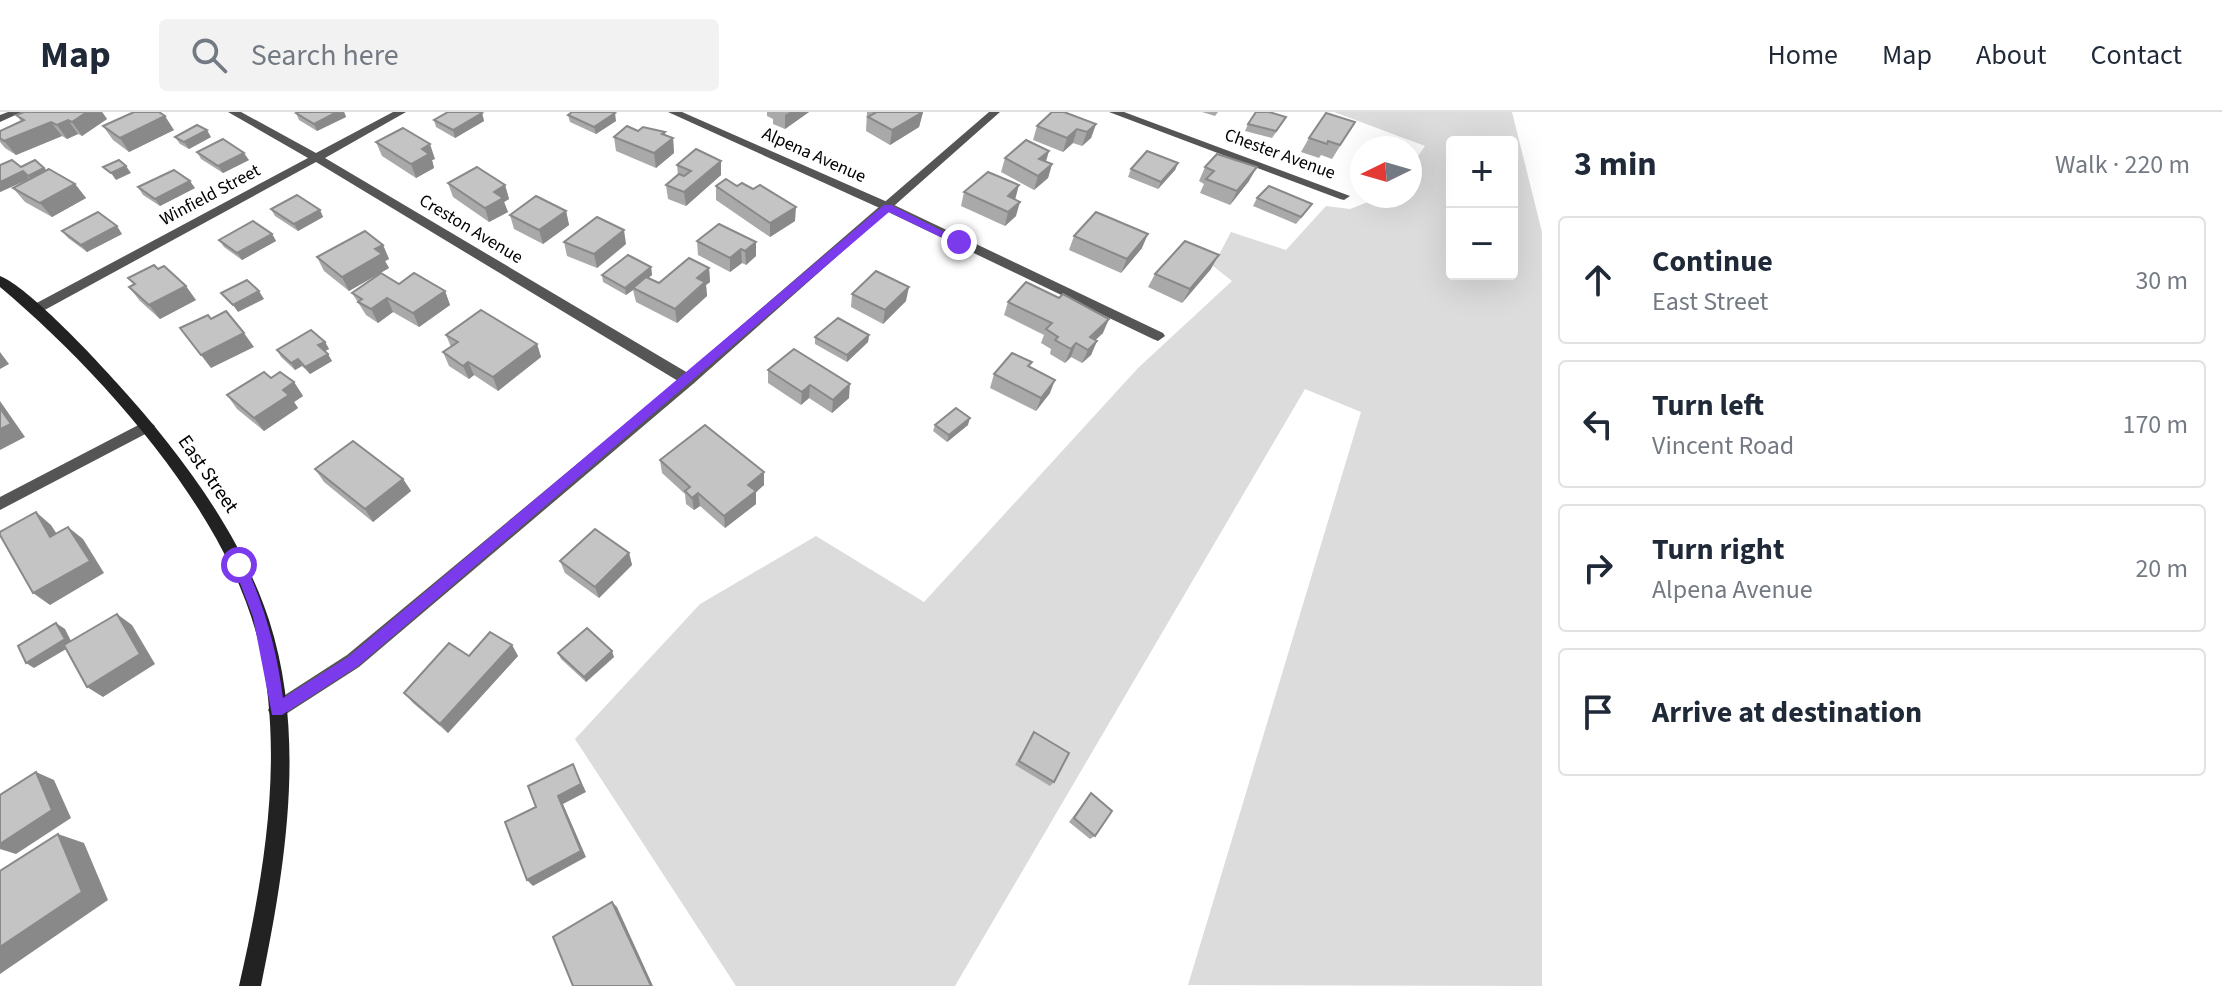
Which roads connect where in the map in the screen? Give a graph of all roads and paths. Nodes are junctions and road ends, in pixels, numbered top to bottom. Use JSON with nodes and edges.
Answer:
{"nodes":[{"id":1,"x":17,"y":112,"type":"edge"},
{"id":2,"x":233,"y":112,"type":"edge"},
{"id":3,"x":401,"y":112,"type":"edge"},
{"id":4,"x":673,"y":112,"type":"edge"},
{"id":5,"x":995,"y":112,"type":"edge"},
{"id":6,"x":1114,"y":112,"type":"edge"},
{"id":7,"x":0,"y":119,"type":"edge"},
{"id":8,"x":317,"y":158,"type":"junction"},
{"id":9,"x":1344,"y":196,"type":"dead end"},
{"id":10,"x":888,"y":207,"type":"junction"},
{"id":11,"x":0,"y":280,"type":"edge"},
{"id":12,"x":36,"y":309,"type":"junction"},
{"id":13,"x":1158,"y":336,"type":"dead end"},
{"id":14,"x":688,"y":380,"type":"junction"},
{"id":15,"x":148,"y":426,"type":"junction"},
{"id":16,"x":0,"y":504,"type":"edge"},
{"id":17,"x":277,"y":710,"type":"junction"},
{"id":18,"x":250,"y":986,"type":"edge"}],
"edges":[{"from":1,"to":7,"type":"street"},
{"from":2,"to":8,"type":"street","name":"Creston Avenue"},
{"from":3,"to":8,"type":"street","name":"Winfield Street"},
{"from":4,"to":10,"type":"street","name":"Alpena Avenue"},
{"from":5,"to":10,"type":"street"},
{"from":6,"to":9,"type":"street","name":"Chester Avenue"},
{"from":8,"to":12,"type":"street","name":"Winfield Street"},
{"from":8,"to":14,"type":"street","name":"Creston Avenue"},
{"from":10,"to":13,"type":"street","name":"Alpena Avenue"},
{"from":10,"to":14,"type":"street"},
{"from":11,"to":12,"type":"main road","name":"East Street"},
{"from":12,"to":15,"type":"main road","name":"East Street"},
{"from":14,"to":17,"type":"street"},
{"from":15,"to":16,"type":"street"},
{"from":15,"to":17,"type":"main road","name":"East Street"},
{"from":17,"to":18,"type":"main road","name":"East Street"}]}
